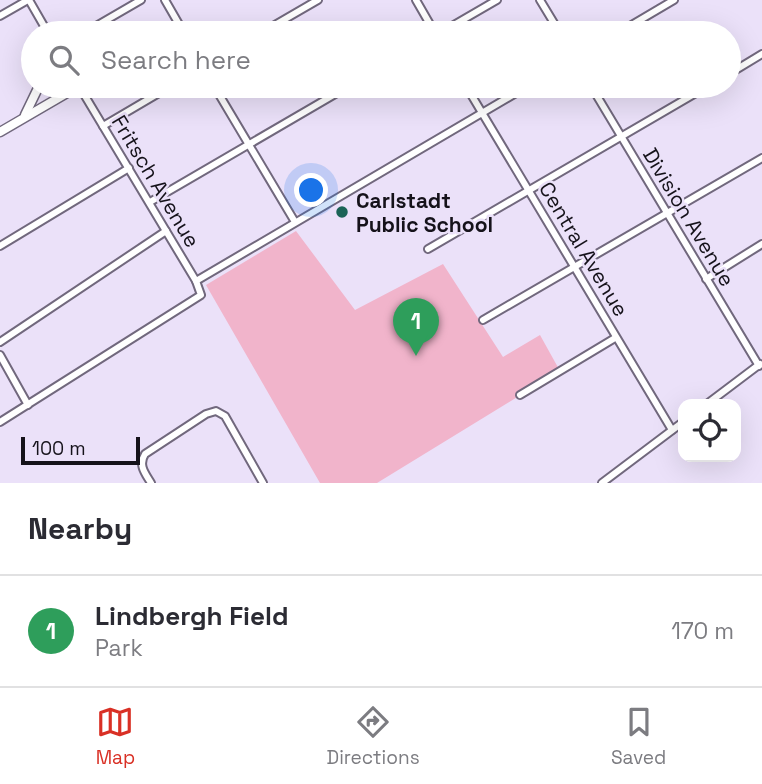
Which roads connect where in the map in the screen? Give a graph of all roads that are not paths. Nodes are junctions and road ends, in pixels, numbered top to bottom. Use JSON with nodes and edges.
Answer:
{"nodes":[{"id":1,"x":28,"y":0,"type":"edge"},
{"id":2,"x":141,"y":0,"type":"edge"},
{"id":3,"x":165,"y":0,"type":"edge"},
{"id":4,"x":318,"y":0,"type":"edge"},
{"id":5,"x":415,"y":0,"type":"edge"},
{"id":6,"x":497,"y":0,"type":"edge"},
{"id":7,"x":540,"y":0,"type":"edge"},
{"id":8,"x":674,"y":0,"type":"edge"},
{"id":9,"x":0,"y":16,"type":"edge"},
{"id":10,"x":41,"y":21,"type":"edge"},
{"id":11,"x":105,"y":21,"type":"edge"},
{"id":12,"x":177,"y":21,"type":"edge"},
{"id":13,"x":282,"y":21,"type":"edge"},
{"id":14,"x":429,"y":21,"type":"edge"},
{"id":15,"x":459,"y":21,"type":"edge"},
{"id":16,"x":553,"y":21,"type":"edge"},
{"id":17,"x":638,"y":21,"type":"edge"},
{"id":18,"x":762,"y":54,"type":"edge"},
{"id":19,"x":741,"y":67,"type":"edge"},
{"id":20,"x":33,"y":98,"type":"edge"},
{"id":21,"x":58,"y":98,"type":"edge"},
{"id":22,"x":86,"y":98,"type":"edge"},
{"id":23,"x":151,"y":98,"type":"edge"},
{"id":24,"x":222,"y":98,"type":"edge"},
{"id":25,"x":328,"y":98,"type":"edge"},
{"id":26,"x":474,"y":98,"type":"edge"},
{"id":27,"x":508,"y":98,"type":"edge"},
{"id":28,"x":598,"y":98,"type":"edge"},
{"id":29,"x":687,"y":98,"type":"edge"},
{"id":30,"x":482,"y":113,"type":"junction"},
{"id":31,"x":23,"y":118,"type":"junction"},
{"id":32,"x":103,"y":126,"type":"junction"},
{"id":33,"x":0,"y":132,"type":"edge"},
{"id":34,"x":621,"y":136,"type":"junction"},
{"id":35,"x":250,"y":143,"type":"junction"},
{"id":36,"x":762,"y":158,"type":"edge"},
{"id":37,"x":129,"y":168,"type":"junction"},
{"id":38,"x":529,"y":190,"type":"junction"},
{"id":39,"x":150,"y":202,"type":"junction"},
{"id":40,"x":666,"y":214,"type":"junction"},
{"id":41,"x":295,"y":222,"type":"junction"},
{"id":42,"x":166,"y":231,"type":"junction"},
{"id":43,"x":762,"y":244,"type":"edge"},
{"id":44,"x":0,"y":246,"type":"edge"},
{"id":45,"x":428,"y":250,"type":"dead end"},
{"id":46,"x":575,"y":267,"type":"junction"},
{"id":47,"x":706,"y":279,"type":"junction"},
{"id":48,"x":196,"y":281,"type":"junction"},
{"id":49,"x":483,"y":320,"type":"dead end"},
{"id":50,"x":615,"y":338,"type":"junction"},
{"id":51,"x":0,"y":342,"type":"edge"},
{"id":52,"x":0,"y":355,"type":"edge"},
{"id":53,"x":760,"y":364,"type":"edge"},
{"id":54,"x":520,"y":395,"type":"dead end"},
{"id":55,"x":714,"y":399,"type":"edge"},
{"id":56,"x":28,"y":405,"type":"junction"},
{"id":57,"x":0,"y":422,"type":"edge"},
{"id":58,"x":678,"y":426,"type":"edge"},
{"id":59,"x":672,"y":430,"type":"junction"},
{"id":60,"x":151,"y":483,"type":"edge"},
{"id":61,"x":264,"y":483,"type":"edge"},
{"id":62,"x":602,"y":483,"type":"edge"}],
"edges":[{"from":1,"to":9,"type":"street"},
{"from":1,"to":10,"type":"street"},
{"from":2,"to":11,"type":"street"},
{"from":3,"to":12,"type":"street"},
{"from":4,"to":13,"type":"street"},
{"from":5,"to":14,"type":"street"},
{"from":6,"to":15,"type":"street"},
{"from":7,"to":16,"type":"street"},
{"from":8,"to":17,"type":"street"},
{"from":18,"to":19,"type":"street"},
{"from":20,"to":31,"type":"street"},
{"from":21,"to":31,"type":"street"},
{"from":22,"to":32,"type":"street","name":"Fritsch Avenue"},
{"from":23,"to":32,"type":"street"},
{"from":24,"to":35,"type":"street"},
{"from":25,"to":35,"type":"street"},
{"from":26,"to":30,"type":"street","name":"Central Avenue"},
{"from":27,"to":30,"type":"street"},
{"from":28,"to":34,"type":"street","name":"Division Avenue"},
{"from":29,"to":34,"type":"street"},
{"from":30,"to":38,"type":"street","name":"Central Avenue"},
{"from":30,"to":41,"type":"street"},
{"from":31,"to":33,"type":"street"},
{"from":32,"to":37,"type":"street","name":"Fritsch Avenue"},
{"from":34,"to":38,"type":"street"},
{"from":34,"to":40,"type":"street","name":"Division Avenue"},
{"from":35,"to":39,"type":"street"},
{"from":35,"to":41,"type":"street"},
{"from":36,"to":40,"type":"street"},
{"from":37,"to":39,"type":"street","name":"Fritsch Avenue"},
{"from":37,"to":44,"type":"street"},
{"from":38,"to":45,"type":"street"},
{"from":38,"to":46,"type":"street","name":"Central Avenue"},
{"from":39,"to":42,"type":"street","name":"Fritsch Avenue"},
{"from":40,"to":46,"type":"street"},
{"from":40,"to":47,"type":"street","name":"Division Avenue"},
{"from":41,"to":48,"type":"street"},
{"from":42,"to":48,"type":"street","name":"Fritsch Avenue"},
{"from":42,"to":51,"type":"street"},
{"from":43,"to":47,"type":"street"},
{"from":46,"to":49,"type":"street"},
{"from":46,"to":50,"type":"street","name":"Central Avenue"},
{"from":47,"to":53,"type":"street","name":"Division Avenue"},
{"from":48,"to":56,"type":"street","name":"Fritsch Avenue"},
{"from":50,"to":54,"type":"street"},
{"from":50,"to":59,"type":"street","name":"Central Avenue"},
{"from":52,"to":56,"type":"street"},
{"from":53,"to":55,"type":"street"},
{"from":56,"to":57,"type":"street"},
{"from":58,"to":59,"type":"street"},
{"from":59,"to":62,"type":"street"},
{"from":60,"to":61,"type":"street"}]}
